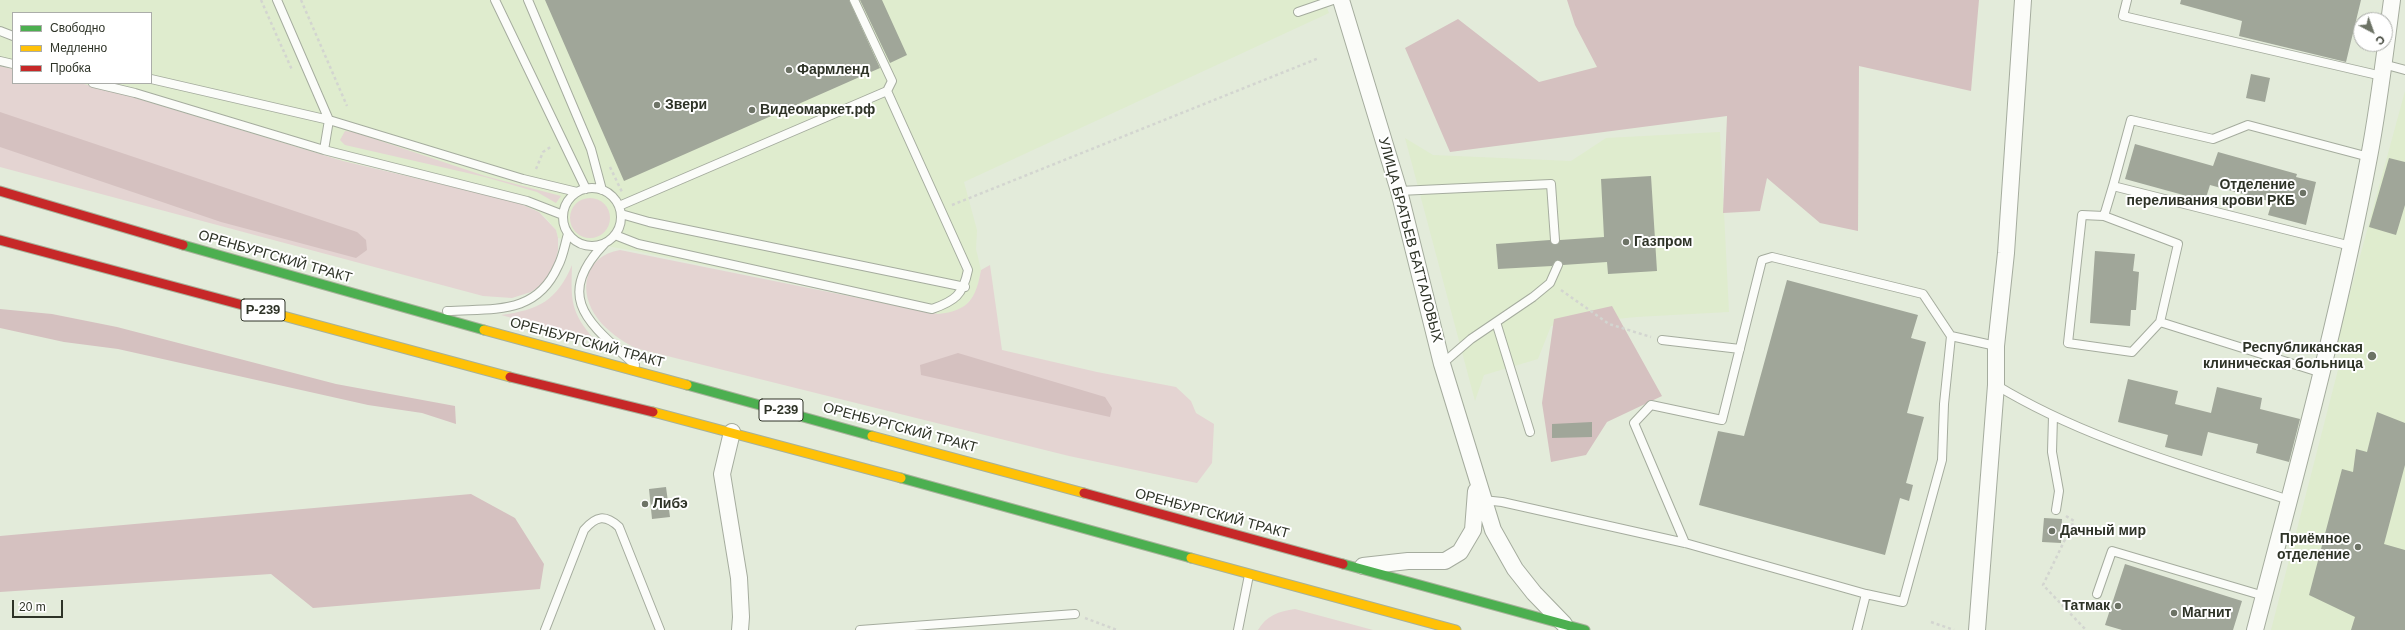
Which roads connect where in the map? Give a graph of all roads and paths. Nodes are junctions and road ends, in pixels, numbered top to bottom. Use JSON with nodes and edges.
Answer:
{"nodes":[{"id":1,"x":261,"y":0,"type":"edge"},
{"id":2,"x":277,"y":0,"type":"edge"},
{"id":3,"x":301,"y":0,"type":"edge"},
{"id":4,"x":495,"y":0,"type":"edge"},
{"id":5,"x":528,"y":0,"type":"edge"},
{"id":6,"x":854,"y":0,"type":"edge"},
{"id":7,"x":1333,"y":0,"type":"edge"},
{"id":8,"x":1341,"y":0,"type":"edge"},
{"id":9,"x":2023,"y":0,"type":"edge"},
{"id":10,"x":2127,"y":0,"type":"edge"},
{"id":11,"x":2392,"y":0,"type":"edge"},
{"id":12,"x":1298,"y":12,"type":"dead end"},
{"id":13,"x":0,"y":32,"type":"edge"},
{"id":14,"x":12,"y":36,"type":"edge"},
{"id":15,"x":1319,"y":58,"type":"dead end"},
{"id":16,"x":0,"y":61,"type":"edge"},
{"id":17,"x":12,"y":64,"type":"edge"},
{"id":18,"x":292,"y":70,"type":"dead end"},
{"id":19,"x":2383,"y":70,"type":"junction"},
{"id":20,"x":2405,"y":70,"type":"edge"},
{"id":21,"x":152,"y":79,"type":"edge"},
{"id":22,"x":97,"y":84,"type":"edge"},
{"id":23,"x":887,"y":91,"type":"junction"},
{"id":24,"x":347,"y":106,"type":"dead end"},
{"id":25,"x":329,"y":120,"type":"junction"},
{"id":26,"x":324,"y":150,"type":"junction"},
{"id":27,"x":2369,"y":157,"type":"junction"},
{"id":28,"x":608,"y":164,"type":"dead end"},
{"id":29,"x":2113,"y":186,"type":"junction"},
{"id":30,"x":586,"y":189,"type":"junction"},
{"id":31,"x":602,"y":190,"type":"junction"},
{"id":32,"x":0,"y":191,"type":"edge"},
{"id":33,"x":1399,"y":191,"type":"junction"},
{"id":34,"x":577,"y":192,"type":"junction"},
{"id":35,"x":627,"y":192,"type":"dead end"},
{"id":36,"x":963,"y":202,"type":"dead end"},
{"id":37,"x":620,"y":210,"type":"junction"},
{"id":38,"x":563,"y":214,"type":"junction"},
{"id":39,"x":2104,"y":216,"type":"junction"},
{"id":40,"x":568,"y":234,"type":"junction"},
{"id":41,"x":615,"y":235,"type":"junction"},
{"id":42,"x":0,"y":240,"type":"edge"},
{"id":43,"x":1556,"y":240,"type":"dead end"},
{"id":44,"x":606,"y":242,"type":"junction"},
{"id":45,"x":2351,"y":246,"type":"junction"},
{"id":46,"x":1558,"y":265,"type":"dead end"},
{"id":47,"x":1550,"y":283,"type":"junction"},
{"id":48,"x":964,"y":287,"type":"junction"},
{"id":49,"x":422,"y":313,"type":"junction"},
{"id":50,"x":1496,"y":322,"type":"junction"},
{"id":51,"x":2160,"y":322,"type":"junction"},
{"id":52,"x":1951,"y":336,"type":"junction"},
{"id":53,"x":1662,"y":340,"type":"joint"},
{"id":54,"x":1996,"y":346,"type":"junction"},
{"id":55,"x":1740,"y":349,"type":"junction"},
{"id":56,"x":1442,"y":364,"type":"junction"},
{"id":57,"x":645,"y":373,"type":"junction"},
{"id":58,"x":2322,"y":373,"type":"junction"},
{"id":59,"x":1996,"y":385,"type":"junction"},
{"id":60,"x":2053,"y":416,"type":"junction"},
{"id":61,"x":732,"y":432,"type":"junction"},
{"id":62,"x":1530,"y":432,"type":"dead end"},
{"id":63,"x":1476,"y":481,"type":"junction"},
{"id":64,"x":1483,"y":500,"type":"junction"},
{"id":65,"x":2289,"y":500,"type":"junction"},
{"id":66,"x":2056,"y":510,"type":"joint"},
{"id":67,"x":1685,"y":542,"type":"junction"},
{"id":68,"x":1353,"y":567,"type":"junction"},
{"id":69,"x":1249,"y":574,"type":"junction"},
{"id":70,"x":1866,"y":594,"type":"junction"},
{"id":71,"x":2097,"y":594,"type":"dead end"},
{"id":72,"x":2264,"y":596,"type":"junction"},
{"id":73,"x":1075,"y":614,"type":"joint"},
{"id":74,"x":1931,"y":622,"type":"dead end"},
{"id":75,"x":1564,"y":624,"type":"junction"},
{"id":76,"x":545,"y":630,"type":"edge"},
{"id":77,"x":660,"y":630,"type":"edge"},
{"id":78,"x":740,"y":630,"type":"edge"},
{"id":79,"x":860,"y":630,"type":"edge"},
{"id":80,"x":1117,"y":630,"type":"edge"},
{"id":81,"x":1238,"y":630,"type":"edge"},
{"id":82,"x":1456,"y":630,"type":"edge"},
{"id":83,"x":1585,"y":630,"type":"edge"},
{"id":84,"x":1857,"y":630,"type":"edge"},
{"id":85,"x":1954,"y":630,"type":"edge"},
{"id":86,"x":1977,"y":630,"type":"edge"},
{"id":87,"x":2086,"y":630,"type":"edge"},
{"id":88,"x":2255,"y":630,"type":"edge"}],
"edges":[{"from":1,"to":18,"type":"path"},
{"from":2,"to":25,"type":"lane"},
{"from":3,"to":24,"type":"path"},
{"from":4,"to":30,"type":"lane"},
{"from":5,"to":31,"type":"lane"},
{"from":6,"to":23,"type":"lane"},
{"from":7,"to":12,"type":"lane"},
{"from":8,"to":33,"type":"street","name":"УЛИЦА БРАТЬЕВ БАТТАЛОВЫХ"},
{"from":9,"to":54,"type":"street"},
{"from":10,"to":19,"type":"lane"},
{"from":11,"to":19,"type":"street"},
{"from":13,"to":14,"type":"lane"},
{"from":15,"to":36,"type":"path"},
{"from":16,"to":17,"type":"lane"},
{"from":19,"to":20,"type":"lane"},
{"from":19,"to":27,"type":"street"},
{"from":21,"to":25,"type":"lane"},
{"from":22,"to":26,"type":"lane"},
{"from":23,"to":37,"type":"lane"},
{"from":23,"to":48,"type":"lane"},
{"from":25,"to":26,"type":"lane"},
{"from":25,"to":34,"type":"lane"},
{"from":26,"to":38,"type":"lane"},
{"from":27,"to":29,"type":"lane"},
{"from":27,"to":45,"type":"street"},
{"from":28,"to":35,"type":"path"},
{"from":29,"to":39,"type":"lane"},
{"from":29,"to":45,"type":"lane"},
{"from":30,"to":31,"type":"lane"},
{"from":30,"to":34,"type":"lane"},
{"from":31,"to":37,"type":"lane"},
{"from":32,"to":49,"type":"main road","name":"ОРЕНБУРГСКИЙ ТРАКТ","number":"Р-239"},
{"from":33,"to":43,"type":"lane"},
{"from":33,"to":56,"type":"street","name":"УЛИЦА БРАТЬЕВ БАТТАЛОВЫХ"},
{"from":34,"to":38,"type":"lane"},
{"from":37,"to":41,"type":"lane"},
{"from":37,"to":48,"type":"lane"},
{"from":38,"to":40,"type":"lane"},
{"from":39,"to":51,"type":"lane"},
{"from":39,"to":51,"type":"lane"},
{"from":40,"to":44,"type":"lane"},
{"from":40,"to":49,"type":"lane"},
{"from":41,"to":44,"type":"lane"},
{"from":41,"to":48,"type":"lane"},
{"from":42,"to":61,"type":"main road","number":"Р-239"},
{"from":44,"to":57,"type":"lane"},
{"from":45,"to":58,"type":"street"},
{"from":46,"to":47,"type":"lane"},
{"from":47,"to":50,"type":"lane"},
{"from":47,"to":53,"type":"path"},
{"from":49,"to":57,"type":"main road","name":"ОРЕНБУРГСКИЙ ТРАКТ","number":"Р-239"},
{"from":50,"to":56,"type":"lane"},
{"from":50,"to":62,"type":"lane"},
{"from":51,"to":58,"type":"lane"},
{"from":52,"to":54,"type":"lane"},
{"from":52,"to":55,"type":"lane"},
{"from":52,"to":70,"type":"lane"},
{"from":53,"to":55,"type":"lane"},
{"from":54,"to":59,"type":"street"},
{"from":55,"to":67,"type":"lane"},
{"from":56,"to":63,"type":"street","name":"УЛИЦА БРАТЬЕВ БАТТАЛОВЫХ"},
{"from":57,"to":68,"type":"main road","name":"ОРЕНБУРГСКИЙ ТРАКТ","number":"Р-239"},
{"from":58,"to":65,"type":"street"},
{"from":59,"to":60,"type":"lane"},
{"from":59,"to":86,"type":"street"},
{"from":60,"to":65,"type":"lane"},
{"from":60,"to":66,"type":"lane"},
{"from":61,"to":69,"type":"main road","number":"Р-239"},
{"from":61,"to":78,"type":"street"},
{"from":63,"to":64,"type":"street","name":"УЛИЦА БРАТЬЕВ БАТТАЛОВЫХ"},
{"from":63,"to":68,"type":"street","name":"УЛИЦА БРАТЬЕВ БАТТАЛОВЫХ"},
{"from":64,"to":67,"type":"lane"},
{"from":64,"to":75,"type":"street","name":"УЛИЦА БРАТЬЕВ БАТТАЛОВЫХ"},
{"from":65,"to":72,"type":"street"},
{"from":66,"to":87,"type":"path"},
{"from":67,"to":70,"type":"lane"},
{"from":68,"to":75,"type":"main road","name":"ОРЕНБУРГСКИЙ ТРАКТ","number":"Р-239"},
{"from":69,"to":81,"type":"lane"},
{"from":69,"to":82,"type":"main road","number":"Р-239"},
{"from":70,"to":84,"type":"lane"},
{"from":71,"to":72,"type":"lane"},
{"from":72,"to":88,"type":"street"},
{"from":73,"to":79,"type":"lane"},
{"from":73,"to":80,"type":"path"},
{"from":74,"to":85,"type":"path"},
{"from":75,"to":83,"type":"main road","name":"ОРЕНБУРГСКИЙ ТРАКТ","number":"Р-239"},
{"from":76,"to":77,"type":"lane"}]}
